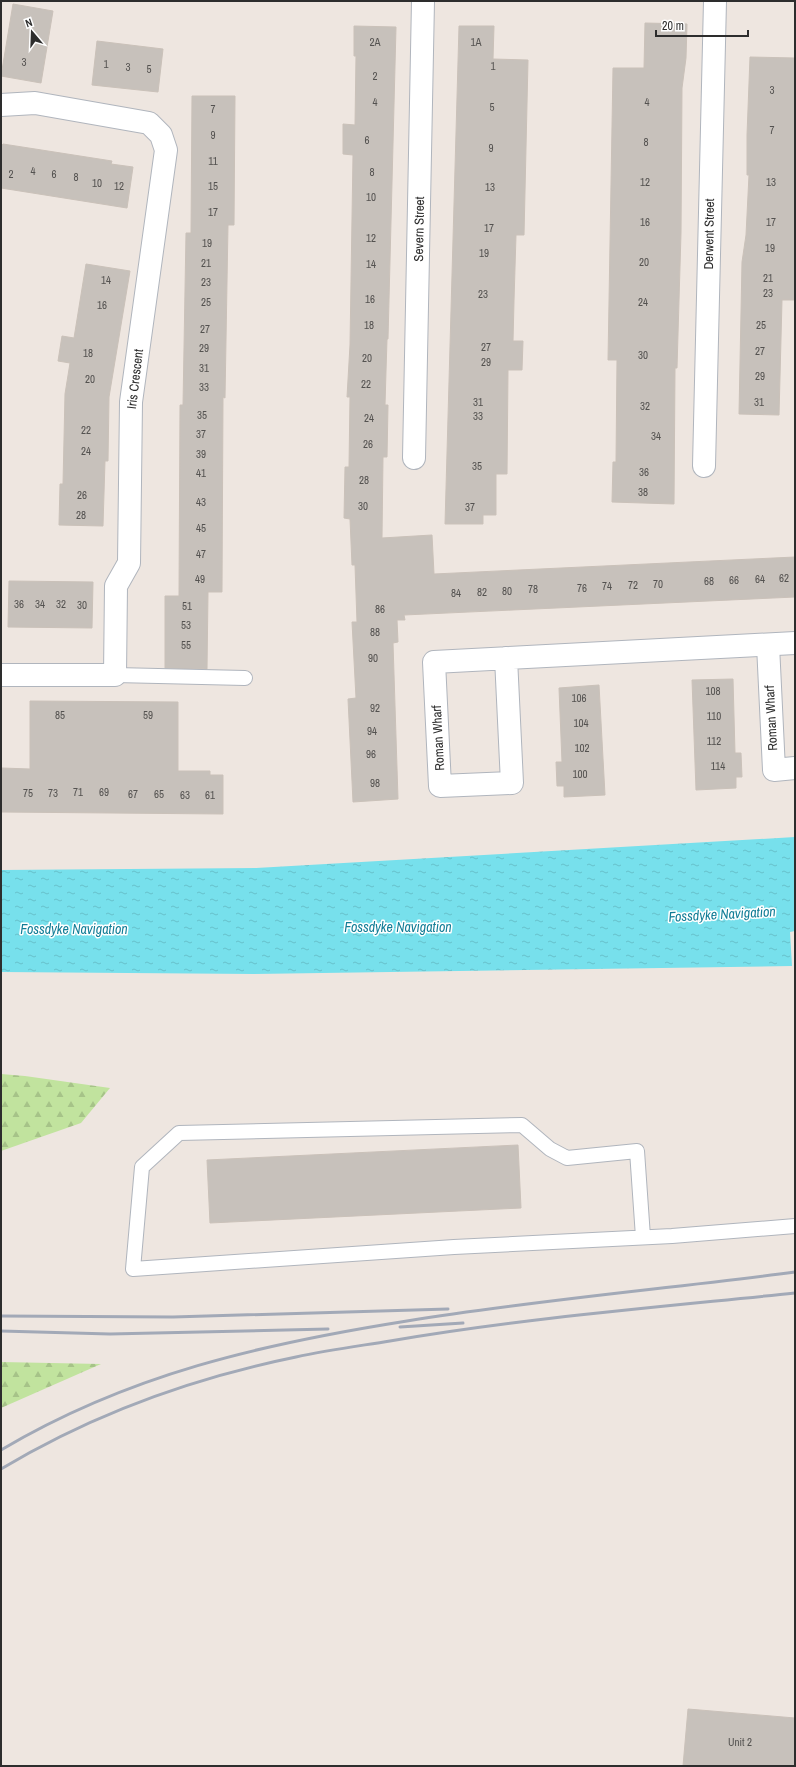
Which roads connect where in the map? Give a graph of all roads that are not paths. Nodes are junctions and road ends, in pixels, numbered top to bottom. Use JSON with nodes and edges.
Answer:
{"nodes":[{"id":1,"x":423,"y":1,"type":"edge"},
{"id":2,"x":715,"y":1,"type":"edge"},
{"id":3,"x":1,"y":105,"type":"edge"},
{"id":4,"x":414,"y":458,"type":"dead end"},
{"id":5,"x":704,"y":466,"type":"dead end"},
{"id":6,"x":795,"y":644,"type":"edge"},
{"id":7,"x":768,"y":645,"type":"junction"},
{"id":8,"x":506,"y":658,"type":"junction"},
{"id":9,"x":1,"y":675,"type":"edge"},
{"id":10,"x":115,"y":675,"type":"junction"},
{"id":11,"x":245,"y":678,"type":"dead end"},
{"id":12,"x":795,"y":768,"type":"edge"},
{"id":13,"x":795,"y":1226,"type":"edge"},
{"id":14,"x":643,"y":1237,"type":"junction"}],
"edges":[{"from":1,"to":4,"type":"street","name":"Severn Street"},
{"from":2,"to":5,"type":"street","name":"Derwent Street"},
{"from":3,"to":10,"type":"street","name":"Iris Crescent"},
{"from":6,"to":7,"type":"street","name":"Roman Wharf"},
{"from":7,"to":8,"type":"street","name":"Roman Wharf"},
{"from":7,"to":12,"type":"street","name":"Roman Wharf"},
{"from":8,"to":8,"type":"street","name":"Roman Wharf"},
{"from":9,"to":10,"type":"street"},
{"from":10,"to":11,"type":"lane"},
{"from":13,"to":14,"type":"lane"},
{"from":14,"to":14,"type":"lane"}]}
